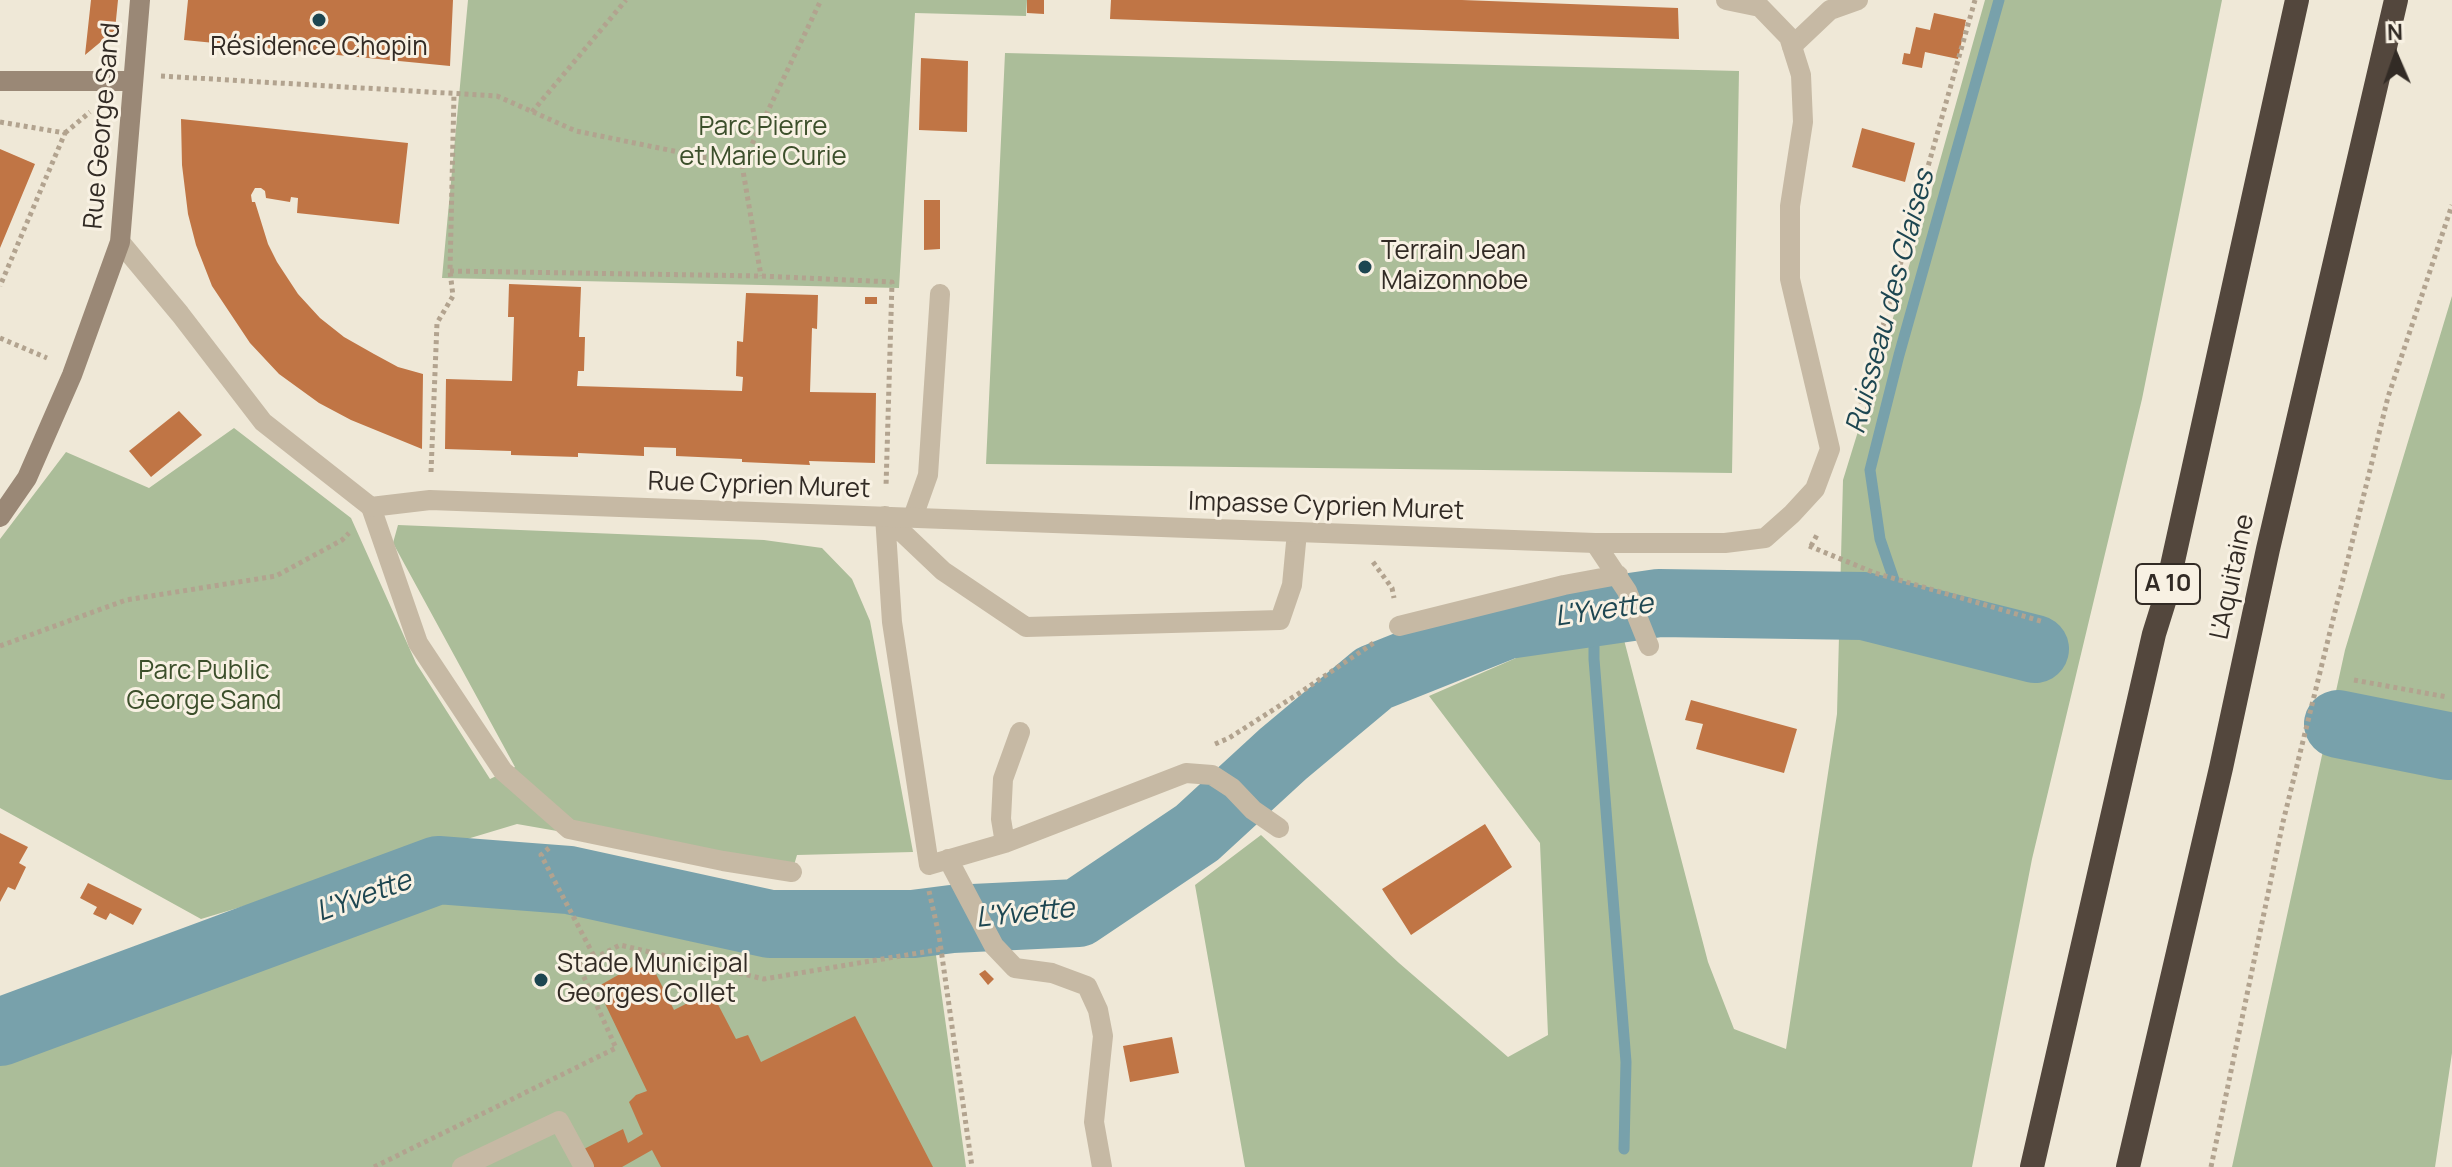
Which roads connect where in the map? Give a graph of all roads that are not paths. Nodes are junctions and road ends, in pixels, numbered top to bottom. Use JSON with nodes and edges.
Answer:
{"nodes":[{"id":1,"x":140,"y":0,"type":"edge"},
{"id":2,"x":1726,"y":0,"type":"edge"},
{"id":3,"x":1858,"y":0,"type":"edge"},
{"id":4,"x":2297,"y":0,"type":"edge"},
{"id":5,"x":2396,"y":0,"type":"edge"},
{"id":6,"x":1792,"y":46,"type":"junction"},
{"id":7,"x":0,"y":81,"type":"edge"},
{"id":8,"x":132,"y":81,"type":"junction"},
{"id":9,"x":120,"y":242,"type":"junction"},
{"id":10,"x":940,"y":294,"type":"dead end"},
{"id":11,"x":371,"y":507,"type":"junction"},
{"id":12,"x":885,"y":516,"type":"junction"},
{"id":13,"x":0,"y":517,"type":"edge"},
{"id":14,"x":913,"y":517,"type":"junction"},
{"id":15,"x":1297,"y":532,"type":"junction"},
{"id":16,"x":1595,"y":543,"type":"junction"},
{"id":17,"x":1623,"y":584,"type":"junction"},
{"id":18,"x":1399,"y":626,"type":"road end"},
{"id":19,"x":1646,"y":640,"type":"dead end"},
{"id":20,"x":1020,"y":732,"type":"dead end"},
{"id":21,"x":1279,"y":828,"type":"dead end"},
{"id":22,"x":1005,"y":843,"type":"junction"},
{"id":23,"x":948,"y":859,"type":"junction"},
{"id":24,"x":792,"y":872,"type":"dead end"},
{"id":25,"x":462,"y":1167,"type":"edge"},
{"id":26,"x":584,"y":1167,"type":"edge"},
{"id":27,"x":1102,"y":1167,"type":"edge"},
{"id":28,"x":2032,"y":1167,"type":"edge"},
{"id":29,"x":2128,"y":1167,"type":"edge"}],
"edges":[{"from":1,"to":8,"type":"street","name":"Rue George Sand"},
{"from":2,"to":6,"type":"street"},
{"from":3,"to":6,"type":"street"},
{"from":4,"to":28,"type":"highway","number":"A 10"},
{"from":5,"to":29,"type":"highway","name":"L'Aquitaine"},
{"from":6,"to":16,"type":"street","name":"Impasse Cyprien Muret"},
{"from":7,"to":8,"type":"street"},
{"from":8,"to":9,"type":"street","name":"Rue George Sand"},
{"from":9,"to":11,"type":"street"},
{"from":9,"to":13,"type":"street","name":"Rue George Sand"},
{"from":10,"to":14,"type":"street"},
{"from":11,"to":12,"type":"street","name":"Rue Cyprien Muret"},
{"from":11,"to":24,"type":"street"},
{"from":12,"to":14,"type":"street","name":"Impasse Cyprien Muret"},
{"from":12,"to":15,"type":"street"},
{"from":12,"to":23,"type":"street","name":"Rue Cyprien Muret"},
{"from":14,"to":15,"type":"street","name":"Impasse Cyprien Muret"},
{"from":15,"to":16,"type":"street","name":"Impasse Cyprien Muret"},
{"from":16,"to":17,"type":"street"},
{"from":17,"to":18,"type":"street"},
{"from":17,"to":19,"type":"street"},
{"from":20,"to":22,"type":"street"},
{"from":21,"to":22,"type":"street"},
{"from":22,"to":23,"type":"street"},
{"from":23,"to":27,"type":"street"},
{"from":25,"to":26,"type":"street"}]}
